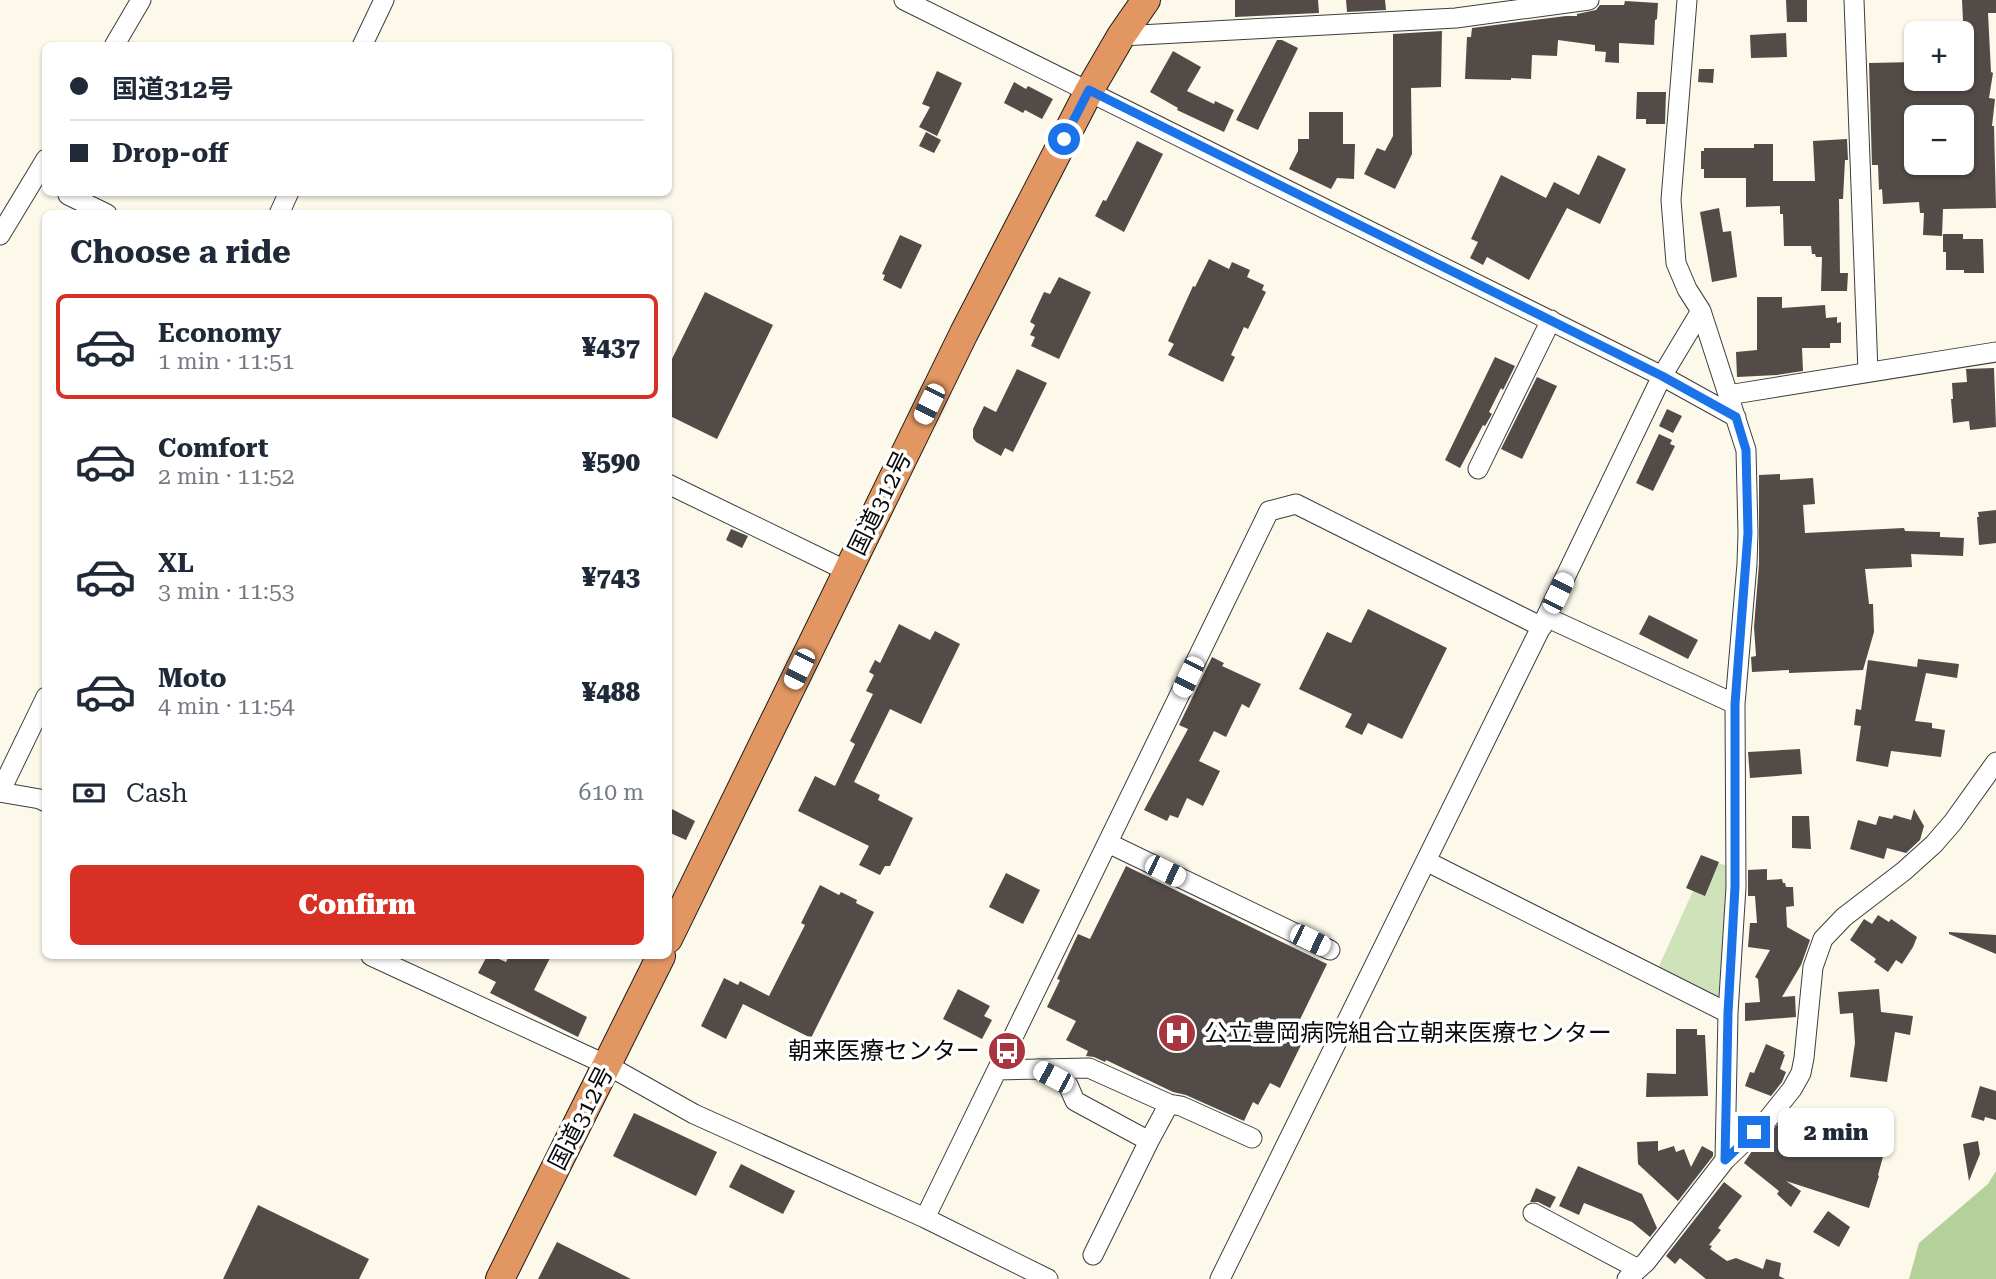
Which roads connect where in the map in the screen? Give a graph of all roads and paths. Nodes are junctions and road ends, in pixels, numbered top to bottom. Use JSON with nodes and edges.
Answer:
{"nodes":[{"id":1,"x":141,"y":0,"type":"edge"},
{"id":2,"x":384,"y":0,"type":"edge"},
{"id":3,"x":904,"y":0,"type":"edge"},
{"id":4,"x":1146,"y":0,"type":"edge"},
{"id":5,"x":1589,"y":0,"type":"edge"},
{"id":6,"x":1687,"y":0,"type":"edge"},
{"id":7,"x":1854,"y":0,"type":"edge"},
{"id":8,"x":1456,"y":9,"type":"edge"},
{"id":9,"x":1121,"y":36,"type":"junction"},
{"id":10,"x":116,"y":42,"type":"edge"},
{"id":11,"x":364,"y":42,"type":"edge"},
{"id":12,"x":1089,"y":90,"type":"junction"},
{"id":13,"x":42,"y":166,"type":"edge"},
{"id":14,"x":70,"y":196,"type":"edge"},
{"id":15,"x":99,"y":210,"type":"edge"},
{"id":16,"x":0,"y":235,"type":"edge"},
{"id":17,"x":1701,"y":311,"type":"junction"},
{"id":18,"x":1551,"y":320,"type":"junction"},
{"id":19,"x":1996,"y":352,"type":"edge"},
{"id":20,"x":1868,"y":372,"type":"junction"},
{"id":21,"x":1662,"y":376,"type":"junction"},
{"id":22,"x":1728,"y":395,"type":"junction"},
{"id":23,"x":1736,"y":417,"type":"junction"},
{"id":24,"x":1478,"y":469,"type":"dead end"},
{"id":25,"x":672,"y":486,"type":"edge"},
{"id":26,"x":847,"y":571,"type":"junction"},
{"id":27,"x":1544,"y":622,"type":"junction"},
{"id":28,"x":1735,"y":704,"type":"junction"},
{"id":29,"x":42,"y":705,"type":"edge"},
{"id":30,"x":1996,"y":762,"type":"edge"},
{"id":31,"x":0,"y":792,"type":"edge"},
{"id":32,"x":42,"y":800,"type":"edge"},
{"id":33,"x":1108,"y":843,"type":"junction"},
{"id":34,"x":1426,"y":861,"type":"junction"},
{"id":35,"x":672,"y":931,"type":"edge"},
{"id":36,"x":1330,"y":950,"type":"dead end"},
{"id":37,"x":377,"y":959,"type":"edge"},
{"id":38,"x":660,"y":959,"type":"edge"},
{"id":39,"x":1728,"y":1013,"type":"junction"},
{"id":40,"x":607,"y":1065,"type":"junction"},
{"id":41,"x":1038,"y":1069,"type":"junction"},
{"id":42,"x":997,"y":1070,"type":"junction"},
{"id":43,"x":1169,"y":1104,"type":"junction"},
{"id":44,"x":1252,"y":1138,"type":"dead end"},
{"id":45,"x":1149,"y":1141,"type":"junction"},
{"id":46,"x":1725,"y":1160,"type":"junction"},
{"id":47,"x":1533,"y":1213,"type":"dead end"},
{"id":48,"x":925,"y":1218,"type":"junction"},
{"id":49,"x":1093,"y":1255,"type":"dead end"},
{"id":50,"x":1632,"y":1274,"type":"edge"},
{"id":51,"x":500,"y":1279,"type":"edge"},
{"id":52,"x":1048,"y":1279,"type":"edge"},
{"id":53,"x":1220,"y":1279,"type":"edge"}],
"edges":[{"from":1,"to":10,"type":"street"},
{"from":2,"to":11,"type":"street"},
{"from":3,"to":12,"type":"street"},
{"from":4,"to":9,"type":"highway","name":"国道312号"},
{"from":5,"to":8,"type":"street"},
{"from":6,"to":17,"type":"street"},
{"from":7,"to":20,"type":"street"},
{"from":8,"to":9,"type":"street"},
{"from":9,"to":12,"type":"highway","name":"国道312号"},
{"from":12,"to":18,"type":"street"},
{"from":12,"to":26,"type":"highway","name":"国道312号"},
{"from":13,"to":16,"type":"street"},
{"from":14,"to":15,"type":"street"},
{"from":17,"to":21,"type":"street"},
{"from":17,"to":22,"type":"street"},
{"from":18,"to":21,"type":"street"},
{"from":18,"to":24,"type":"street"},
{"from":19,"to":20,"type":"street"},
{"from":20,"to":22,"type":"street"},
{"from":21,"to":23,"type":"street"},
{"from":21,"to":27,"type":"street"},
{"from":22,"to":23,"type":"street"},
{"from":23,"to":28,"type":"street"},
{"from":25,"to":26,"type":"street"},
{"from":26,"to":35,"type":"highway","name":"国道312号"},
{"from":27,"to":28,"type":"street"},
{"from":27,"to":33,"type":"street"},
{"from":27,"to":34,"type":"street"},
{"from":28,"to":39,"type":"street"},
{"from":29,"to":31,"type":"street"},
{"from":30,"to":46,"type":"street"},
{"from":31,"to":32,"type":"street"},
{"from":33,"to":36,"type":"street"},
{"from":33,"to":42,"type":"street"},
{"from":34,"to":39,"type":"street"},
{"from":34,"to":53,"type":"street"},
{"from":37,"to":40,"type":"street"},
{"from":38,"to":40,"type":"highway","name":"国道312号"},
{"from":39,"to":46,"type":"street"},
{"from":40,"to":48,"type":"street"},
{"from":40,"to":51,"type":"highway","name":"国道312号"},
{"from":41,"to":42,"type":"street"},
{"from":41,"to":43,"type":"street"},
{"from":41,"to":45,"type":"street"},
{"from":42,"to":48,"type":"street"},
{"from":43,"to":44,"type":"street"},
{"from":43,"to":45,"type":"street"},
{"from":45,"to":49,"type":"street"},
{"from":46,"to":50,"type":"street"},
{"from":47,"to":50,"type":"street"},
{"from":48,"to":52,"type":"street"}]}
